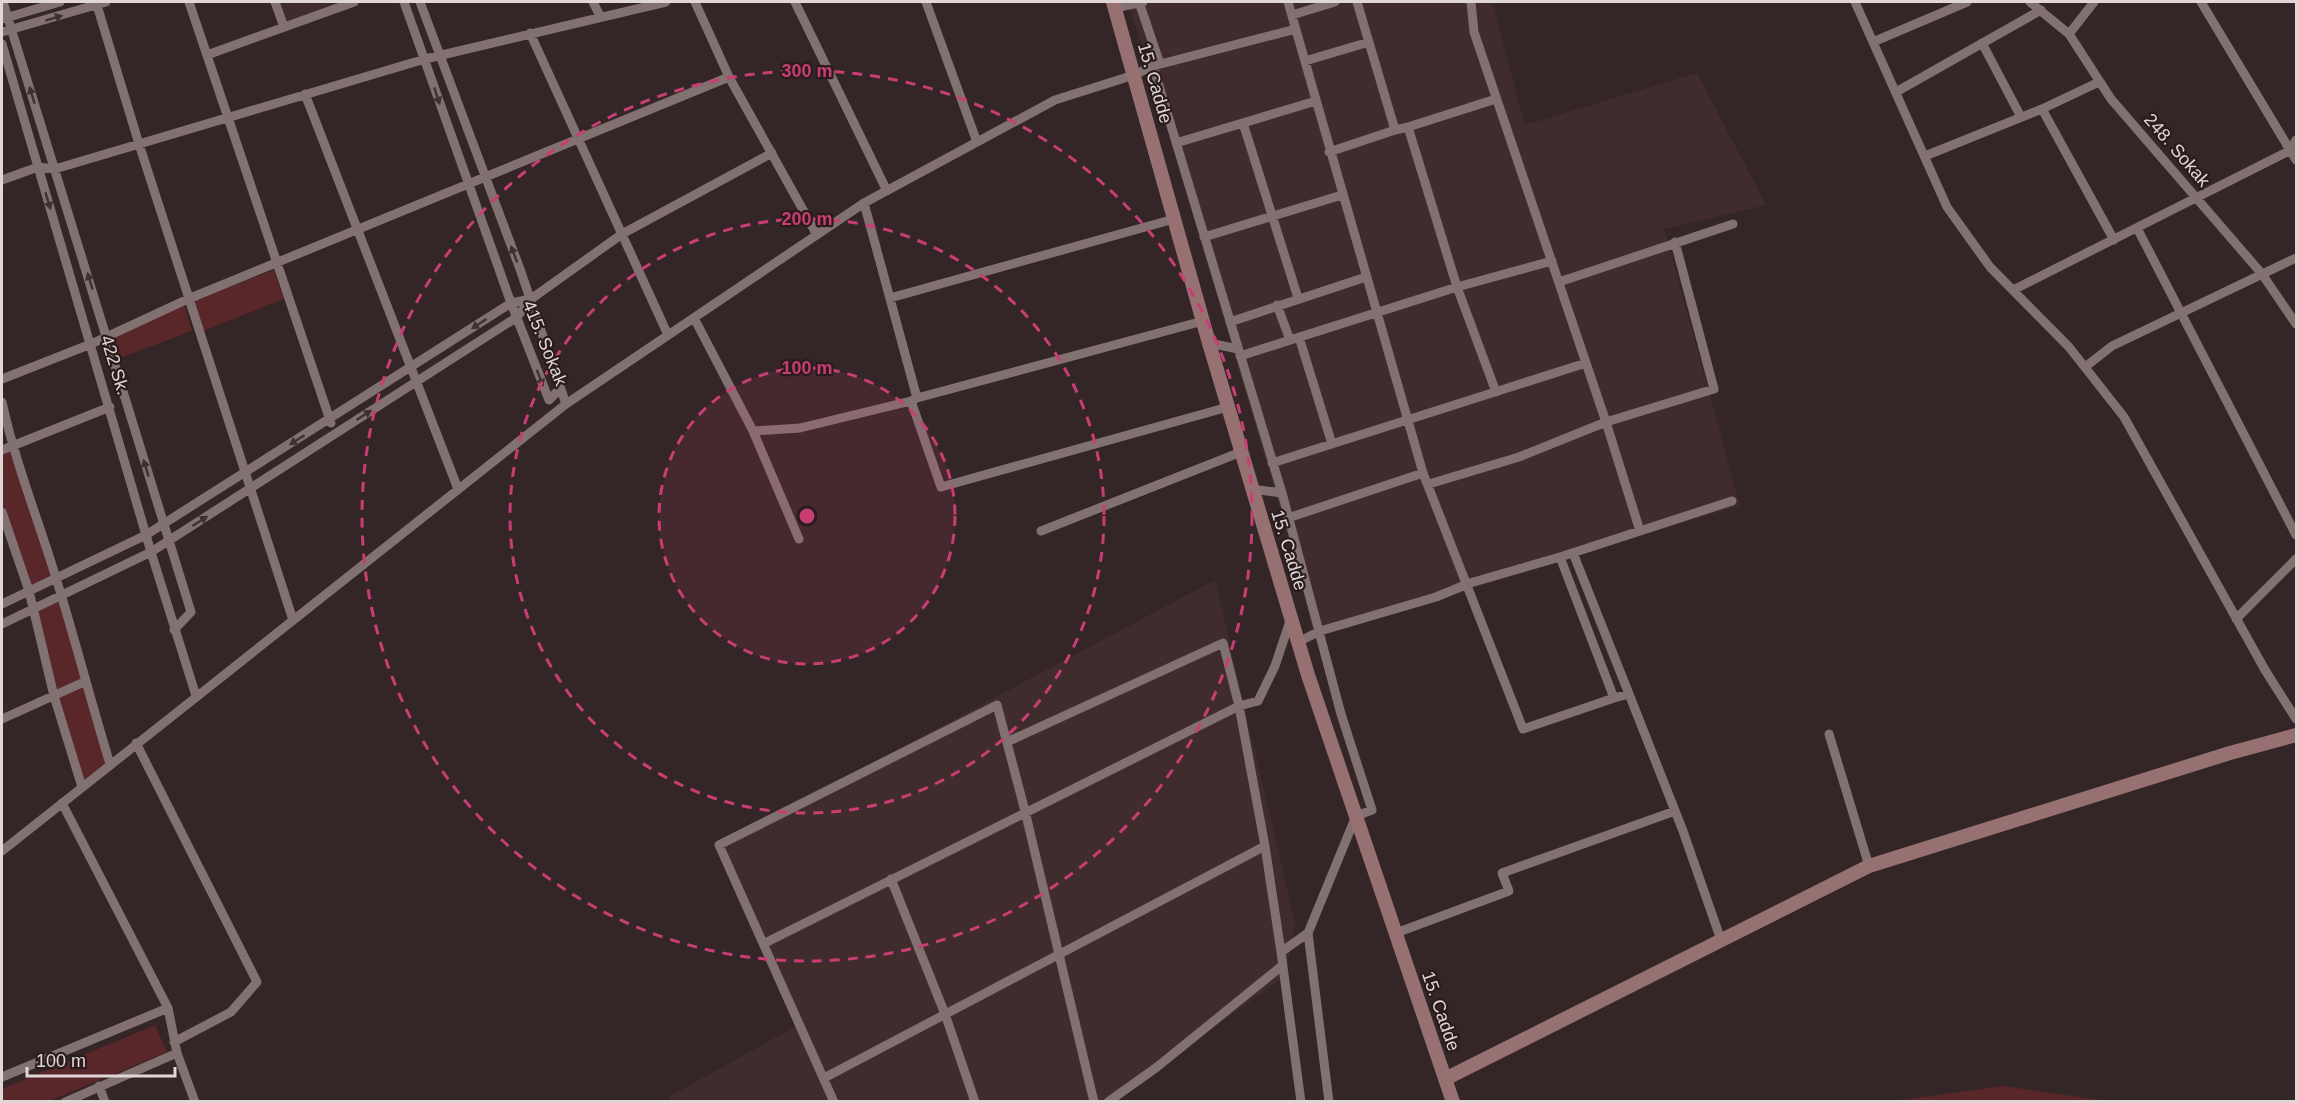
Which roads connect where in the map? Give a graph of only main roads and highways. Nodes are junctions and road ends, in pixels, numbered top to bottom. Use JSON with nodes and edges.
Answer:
{"nodes":[{"id":1,"x":1114,"y":5,"type":"edge"},
{"id":2,"x":2296,"y":735,"type":"edge"},
{"id":3,"x":1445,"y":1079,"type":"junction"},
{"id":4,"x":1453,"y":1101,"type":"edge"}],
"edges":[{"from":1,"to":3,"type":"main road","name":"15. Cadde"},
{"from":2,"to":3,"type":"main road"},
{"from":3,"to":4,"type":"main road","name":"15. Cadde"}]}
